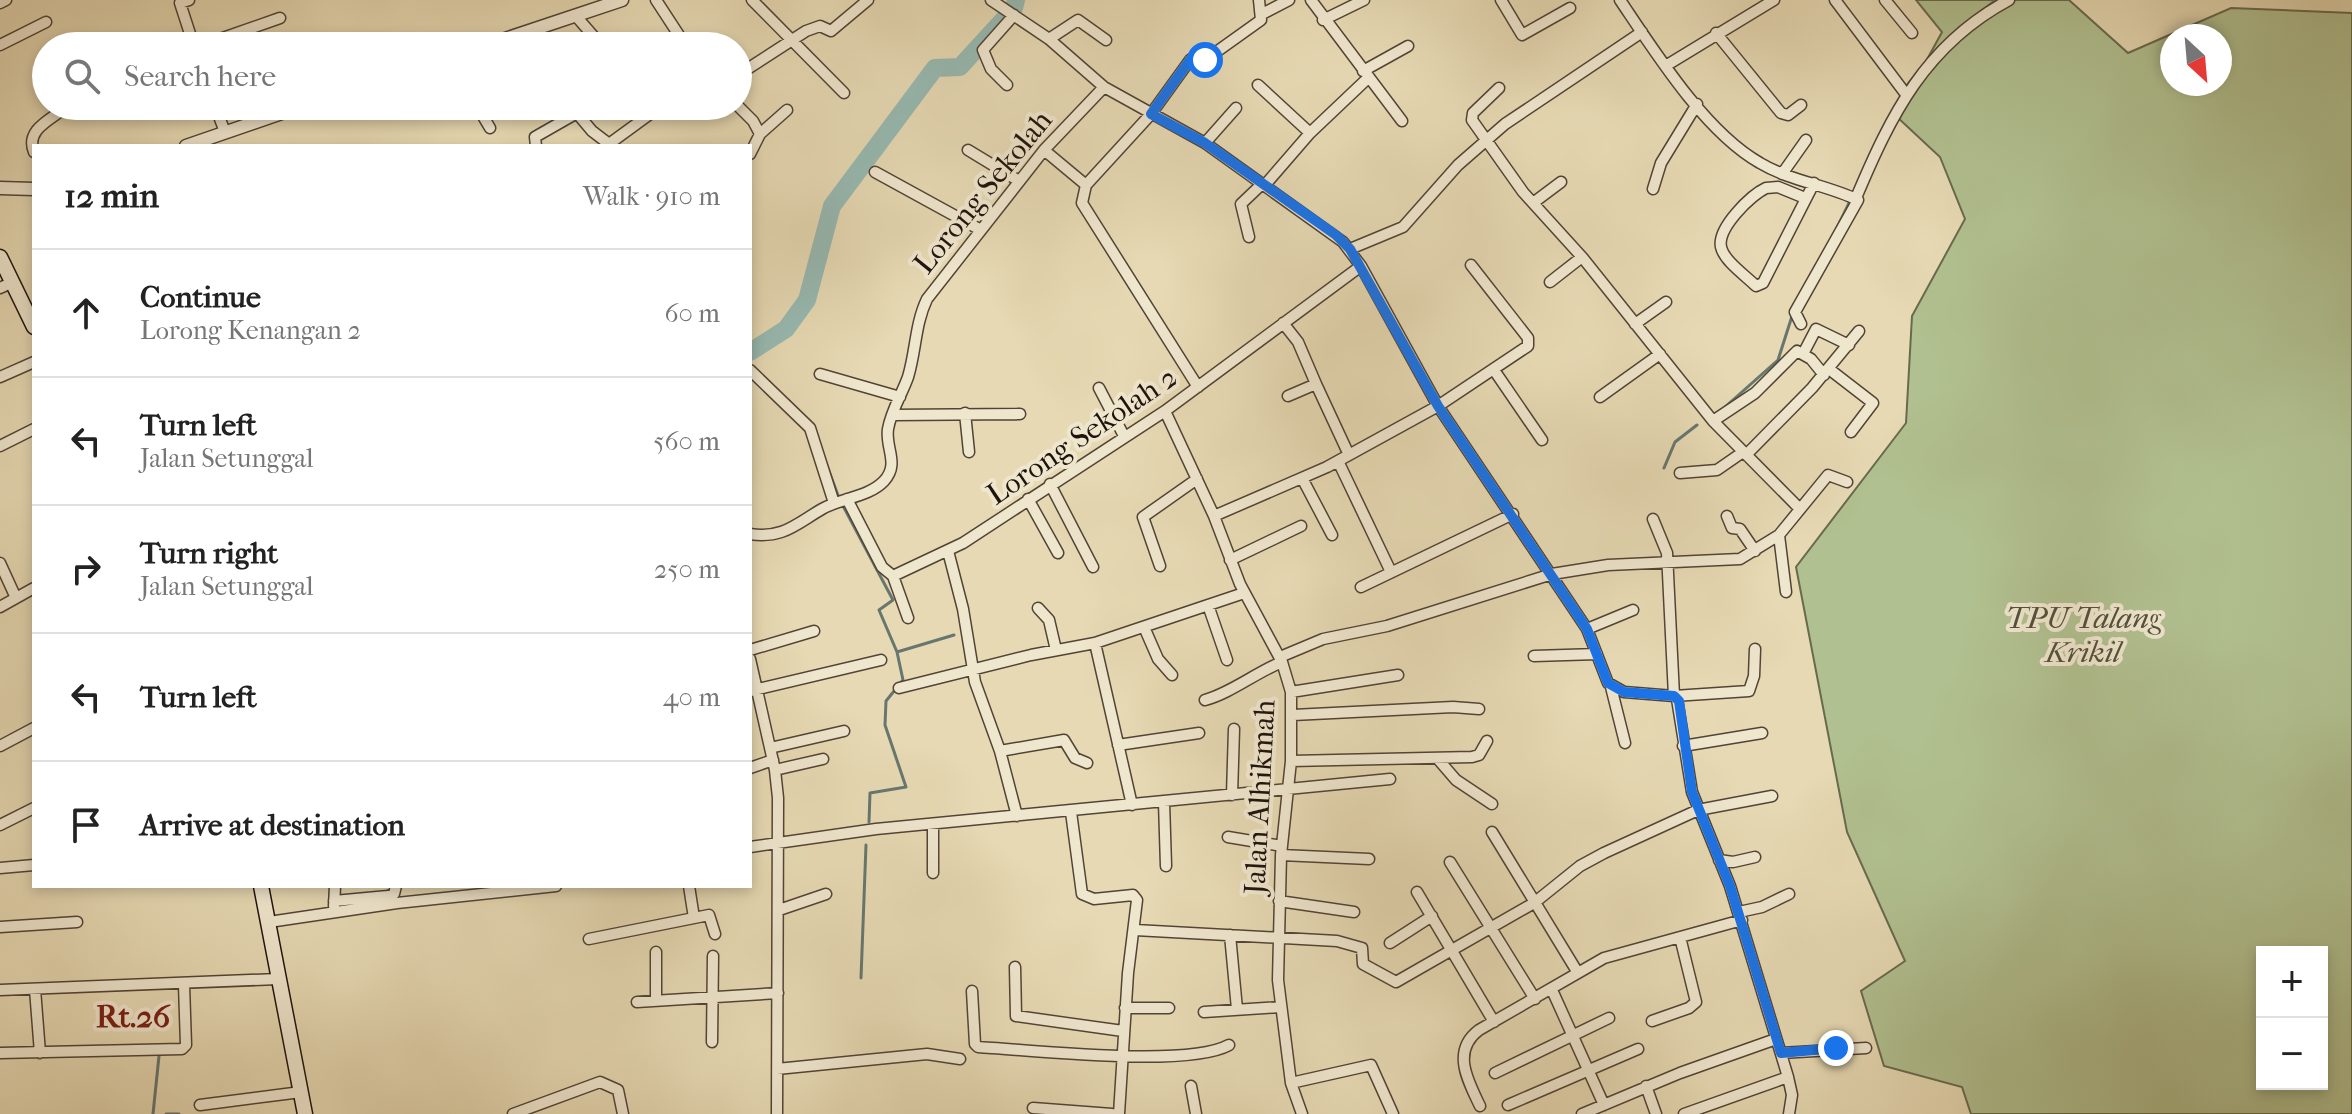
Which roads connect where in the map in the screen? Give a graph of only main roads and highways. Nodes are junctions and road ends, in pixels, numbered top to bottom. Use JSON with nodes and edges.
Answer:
{"nodes":[{"id":1,"x":0,"y":257,"type":"edge"},
{"id":2,"x":6,"y":285,"type":"edge"},
{"id":3,"x":32,"y":324,"type":"edge"},
{"id":4,"x":261,"y":888,"type":"edge"},
{"id":5,"x":305,"y":1114,"type":"edge"}],
"edges":[{"from":1,"to":2,"type":"main road"},
{"from":2,"to":3,"type":"main road"},
{"from":4,"to":5,"type":"main road"}]}
